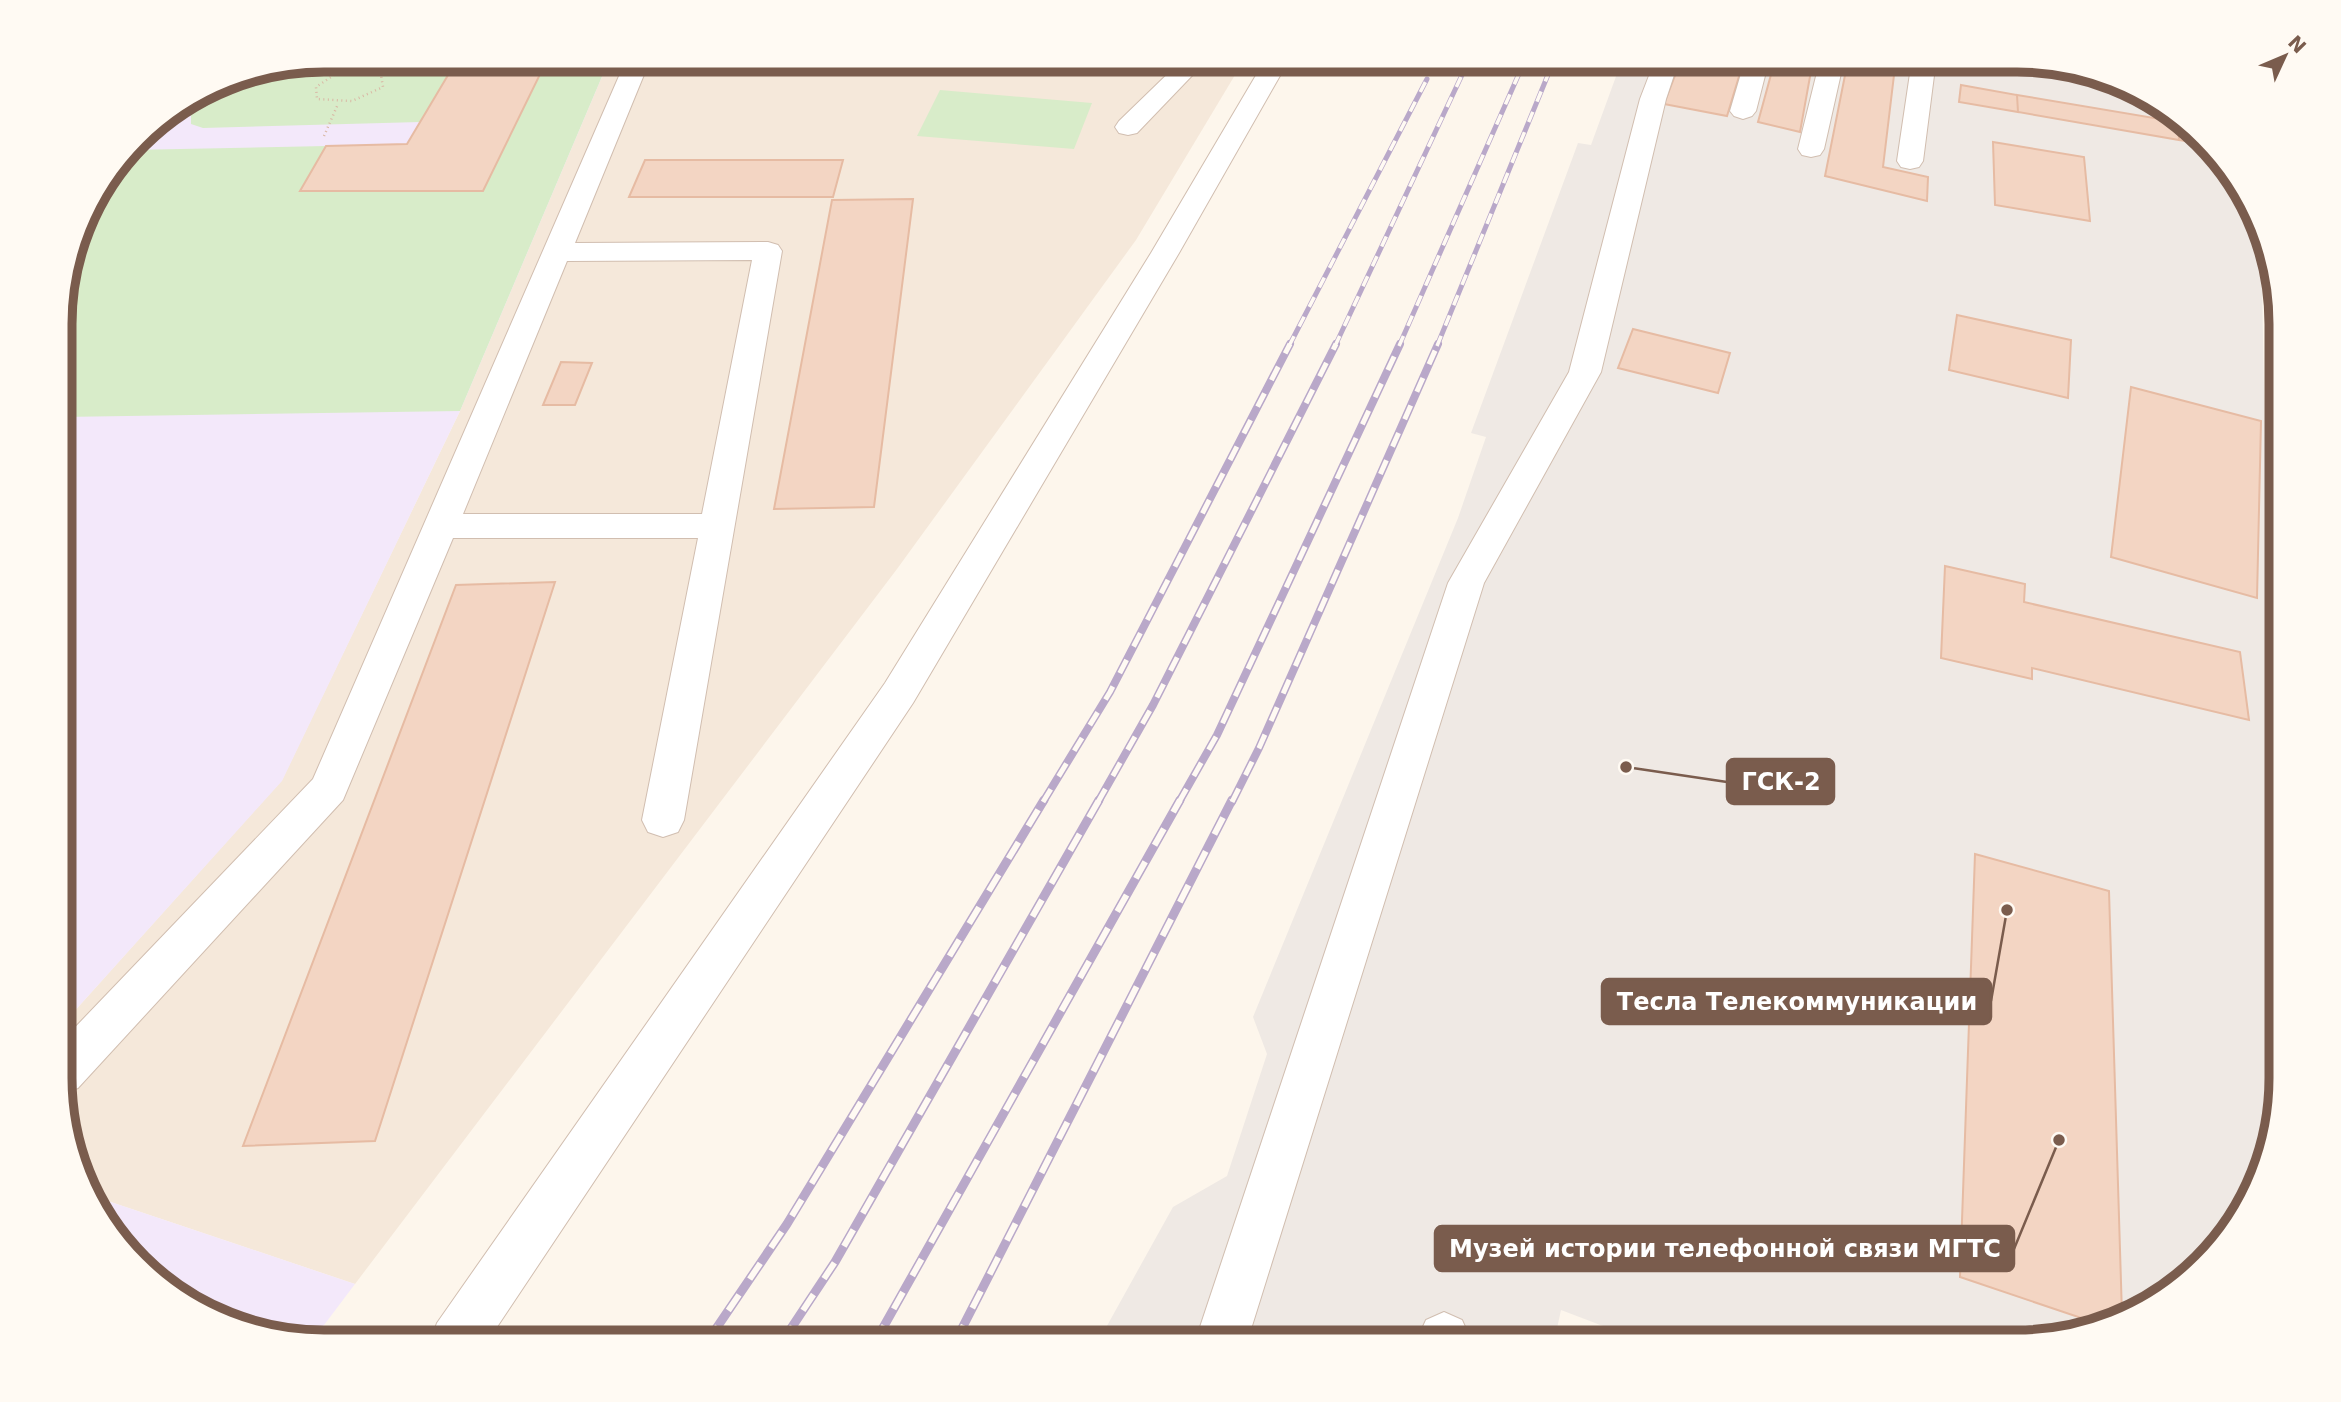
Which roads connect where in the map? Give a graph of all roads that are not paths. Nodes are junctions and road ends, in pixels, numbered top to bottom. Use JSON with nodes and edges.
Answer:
{"nodes":[{"id":1,"x":633,"y":72,"type":"edge"},
{"id":2,"x":1183,"y":72,"type":"edge"},
{"id":3,"x":1270,"y":72,"type":"edge"},
{"id":4,"x":1663,"y":72,"type":"edge"},
{"id":5,"x":1754,"y":72,"type":"edge"},
{"id":6,"x":1829,"y":72,"type":"edge"},
{"id":7,"x":1922,"y":72,"type":"edge"},
{"id":8,"x":1743,"y":111,"type":"dead end"},
{"id":9,"x":1128,"y":127,"type":"dead end"},
{"id":10,"x":1811,"y":149,"type":"dead end"},
{"id":11,"x":1910,"y":161,"type":"dead end"},
{"id":12,"x":558,"y":252,"type":"junction"},
{"id":13,"x":441,"y":526,"type":"junction"},
{"id":14,"x":717,"y":526,"type":"junction"},
{"id":15,"x":663,"y":820,"type":"dead end"},
{"id":16,"x":72,"y":1062,"type":"edge"},
{"id":17,"x":464,"y":1330,"type":"edge"},
{"id":18,"x":1226,"y":1330,"type":"edge"}],
"edges":[{"from":1,"to":12,"type":"street"},
{"from":2,"to":9,"type":"street"},
{"from":3,"to":17,"type":"street"},
{"from":4,"to":18,"type":"street"},
{"from":5,"to":8,"type":"street"},
{"from":6,"to":10,"type":"street"},
{"from":7,"to":11,"type":"street"},
{"from":12,"to":13,"type":"street"},
{"from":12,"to":14,"type":"street"},
{"from":13,"to":14,"type":"street"},
{"from":13,"to":16,"type":"street"},
{"from":14,"to":15,"type":"street"}]}
